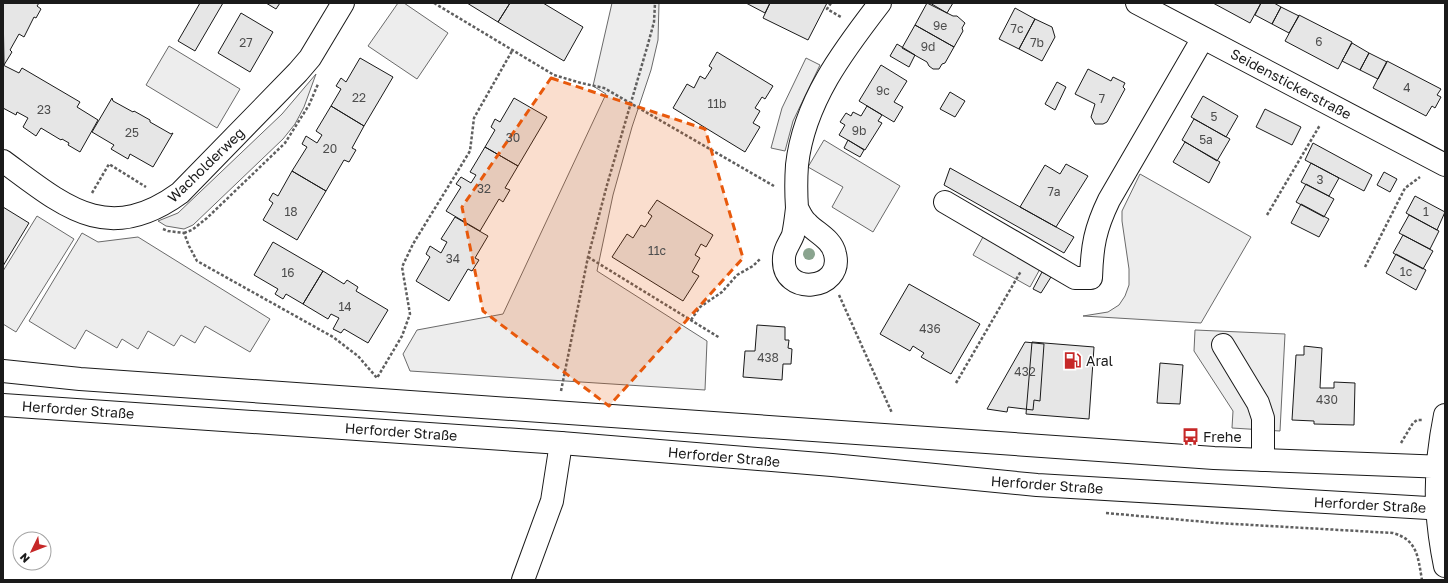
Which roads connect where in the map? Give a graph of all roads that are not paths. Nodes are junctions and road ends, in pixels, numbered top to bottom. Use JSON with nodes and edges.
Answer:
{"nodes":[{"id":1,"x":343,"y":3,"type":"edge"},
{"id":2,"x":880,"y":3,"type":"edge"},
{"id":3,"x":1137,"y":3,"type":"edge"},
{"id":4,"x":1203,"y":38,"type":"junction"},
{"id":5,"x":3,"y":161,"type":"edge"},
{"id":6,"x":1438,"y":161,"type":"edge"},
{"id":7,"x":945,"y":202,"type":"dead end"},
{"id":8,"x":797,"y":208,"type":"junction"},
{"id":9,"x":1223,"y":345,"type":"dead end"},
{"id":10,"x":3,"y":371,"type":"edge"},
{"id":11,"x":3,"y":405,"type":"edge"},
{"id":12,"x":1444,"y":418,"type":"edge"},
{"id":13,"x":562,"y":443,"type":"junction"},
{"id":14,"x":1263,"y":460,"type":"junction"},
{"id":15,"x":1441,"y":467,"type":"edge"},
{"id":16,"x":1440,"y":509,"type":"edge"},
{"id":17,"x":1445,"y":566,"type":"edge"},
{"id":18,"x":523,"y":580,"type":"edge"}],
"edges":[{"from":1,"to":5,"type":"main road","name":"Wacholderweg"},
{"from":2,"to":8,"type":"main road"},
{"from":3,"to":4,"type":"main road","name":"Seidenstickerstraße"},
{"from":4,"to":6,"type":"main road","name":"Seidenstickerstraße"},
{"from":4,"to":7,"type":"main road"},
{"from":8,"to":8,"type":"main road"},
{"from":9,"to":14,"type":"main road"},
{"from":10,"to":14,"type":"main road"},
{"from":11,"to":13,"type":"main road","name":"Herforder Straße"},
{"from":12,"to":15,"type":"main road"},
{"from":13,"to":16,"type":"main road","name":"Herforder Straße"},
{"from":13,"to":18,"type":"main road"},
{"from":14,"to":15,"type":"main road"},
{"from":15,"to":16,"type":"main road"},
{"from":16,"to":17,"type":"main road"}]}
